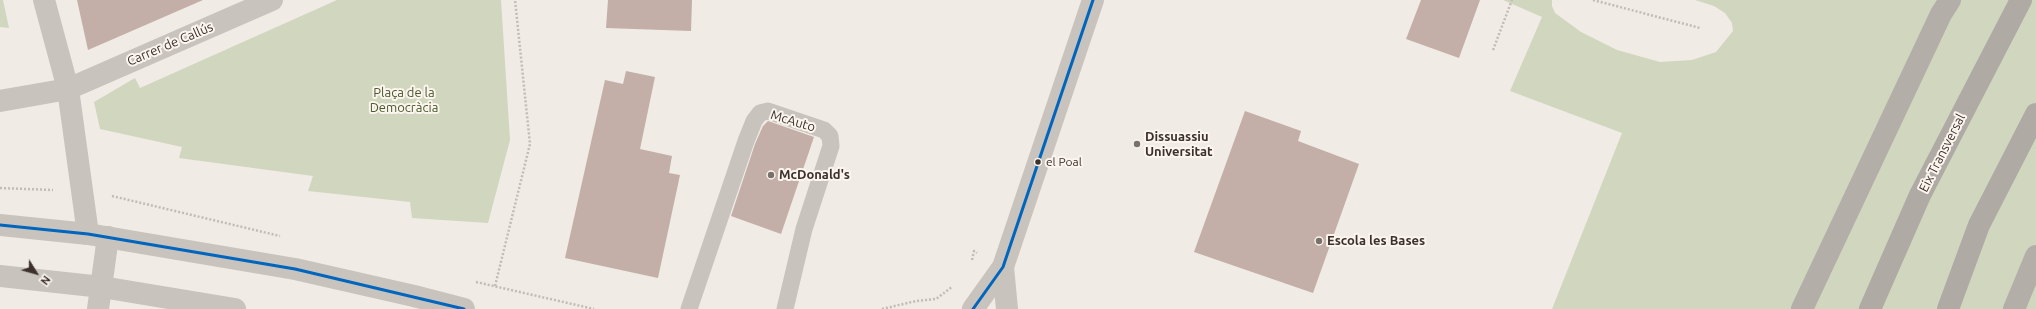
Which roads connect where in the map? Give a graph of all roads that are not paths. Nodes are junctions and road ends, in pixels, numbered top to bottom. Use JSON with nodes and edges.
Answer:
{"nodes":[{"id":1,"x":44,"y":0,"type":"edge"},
{"id":2,"x":272,"y":0,"type":"edge"},
{"id":3,"x":1093,"y":0,"type":"edge"},
{"id":4,"x":1950,"y":0,"type":"edge"},
{"id":5,"x":2021,"y":0,"type":"edge"},
{"id":6,"x":68,"y":89,"type":"junction"},
{"id":7,"x":0,"y":101,"type":"edge"},
{"id":8,"x":2036,"y":114,"type":"edge"},
{"id":9,"x":0,"y":225,"type":"edge"},
{"id":10,"x":98,"y":235,"type":"junction"},
{"id":11,"x":2036,"y":256,"type":"edge"},
{"id":12,"x":1003,"y":267,"type":"junction"},
{"id":13,"x":0,"y":276,"type":"edge"},
{"id":14,"x":102,"y":287,"type":"junction"},
{"id":15,"x":98,"y":309,"type":"edge"},
{"id":16,"x":235,"y":309,"type":"edge"},
{"id":17,"x":464,"y":309,"type":"edge"},
{"id":18,"x":689,"y":309,"type":"edge"},
{"id":19,"x":785,"y":309,"type":"edge"},
{"id":20,"x":972,"y":309,"type":"edge"},
{"id":21,"x":1007,"y":309,"type":"edge"},
{"id":22,"x":1802,"y":309,"type":"edge"},
{"id":23,"x":1870,"y":309,"type":"edge"},
{"id":24,"x":1948,"y":309,"type":"edge"},
{"id":25,"x":2014,"y":309,"type":"edge"}],
"edges":[{"from":1,"to":6,"type":"street"},
{"from":2,"to":6,"type":"street","name":"Carrer de Callús"},
{"from":3,"to":12,"type":"street"},
{"from":4,"to":22,"type":"highway"},
{"from":5,"to":23,"type":"highway","name":"Eix Transversal"},
{"from":6,"to":7,"type":"street","name":"Carrer de Callús"},
{"from":6,"to":10,"type":"street"},
{"from":8,"to":24,"type":"highway"},
{"from":9,"to":10,"type":"street"},
{"from":10,"to":14,"type":"street"},
{"from":10,"to":17,"type":"street"},
{"from":11,"to":25,"type":"highway"},
{"from":12,"to":20,"type":"street"},
{"from":12,"to":21,"type":"street"},
{"from":13,"to":14,"type":"street"},
{"from":14,"to":15,"type":"street"},
{"from":14,"to":16,"type":"street"},
{"from":18,"to":19,"type":"lane","name":"McAuto"}]}
